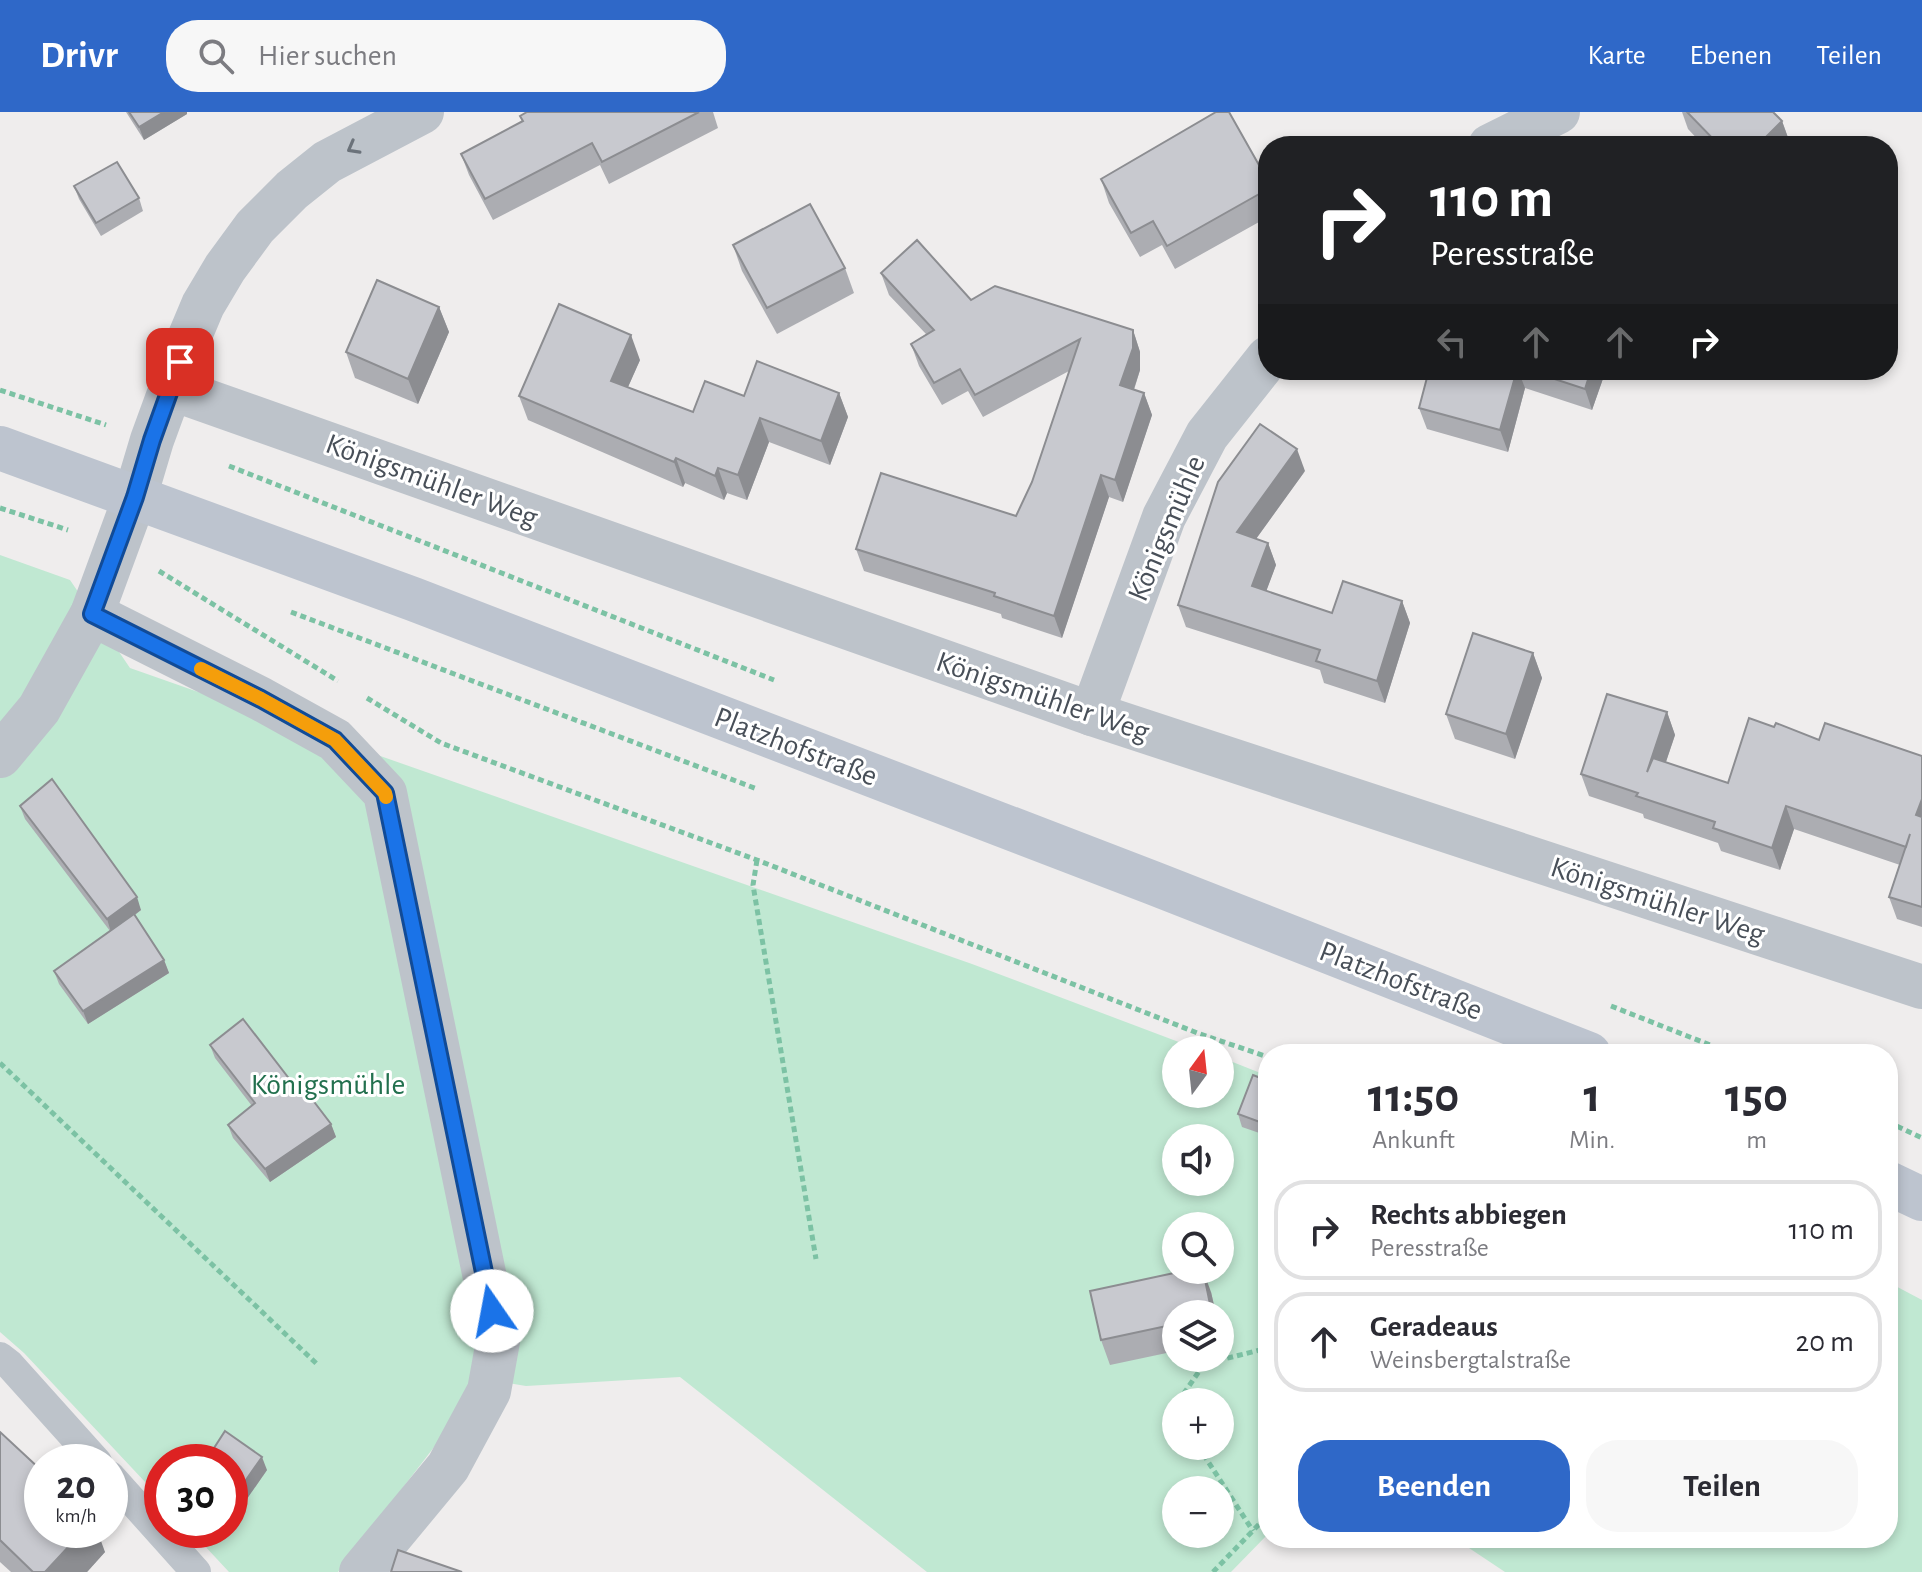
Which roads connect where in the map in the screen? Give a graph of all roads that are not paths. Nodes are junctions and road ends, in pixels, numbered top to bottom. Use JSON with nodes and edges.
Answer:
{"nodes":[{"id":1,"x":422,"y":112,"type":"edge"},
{"id":2,"x":1558,"y":112,"type":"edge"},
{"id":3,"x":1510,"y":136,"type":"edge"},
{"id":4,"x":1258,"y":371,"type":"edge"},
{"id":5,"x":170,"y":388,"type":"junction"},
{"id":6,"x":0,"y":448,"type":"edge"},
{"id":7,"x":135,"y":497,"type":"junction"},
{"id":8,"x":92,"y":614,"type":"junction"},
{"id":9,"x":1092,"y":714,"type":"junction"},
{"id":10,"x":0,"y":756,"type":"edge"},
{"id":11,"x":1922,"y":987,"type":"edge"},
{"id":12,"x":1564,"y":1044,"type":"edge"},
{"id":13,"x":1898,"y":1188,"type":"edge"},
{"id":14,"x":1922,"y":1199,"type":"edge"},
{"id":15,"x":0,"y":1357,"type":"edge"},
{"id":16,"x":81,"y":1444,"type":"edge"},
{"id":17,"x":128,"y":1496,"type":"edge"},
{"id":18,"x":196,"y":1572,"type":"edge"},
{"id":19,"x":361,"y":1572,"type":"edge"}],
"edges":[{"from":1,"to":5,"type":"street","one_way":true},
{"from":2,"to":3,"type":"street"},
{"from":4,"to":9,"type":"street","name":"Königsmühle"},
{"from":5,"to":7,"type":"street"},
{"from":5,"to":9,"type":"street","name":"Königsmühler Weg"},
{"from":6,"to":7,"type":"main road","name":"Platzhofstraße"},
{"from":7,"to":8,"type":"street"},
{"from":7,"to":12,"type":"main road","name":"Platzhofstraße"},
{"from":8,"to":10,"type":"street"},
{"from":8,"to":19,"type":"street"},
{"from":9,"to":11,"type":"street","name":"Königsmühler Weg"},
{"from":13,"to":14,"type":"main road"},
{"from":15,"to":16,"type":"lane"},
{"from":17,"to":18,"type":"lane"}]}
